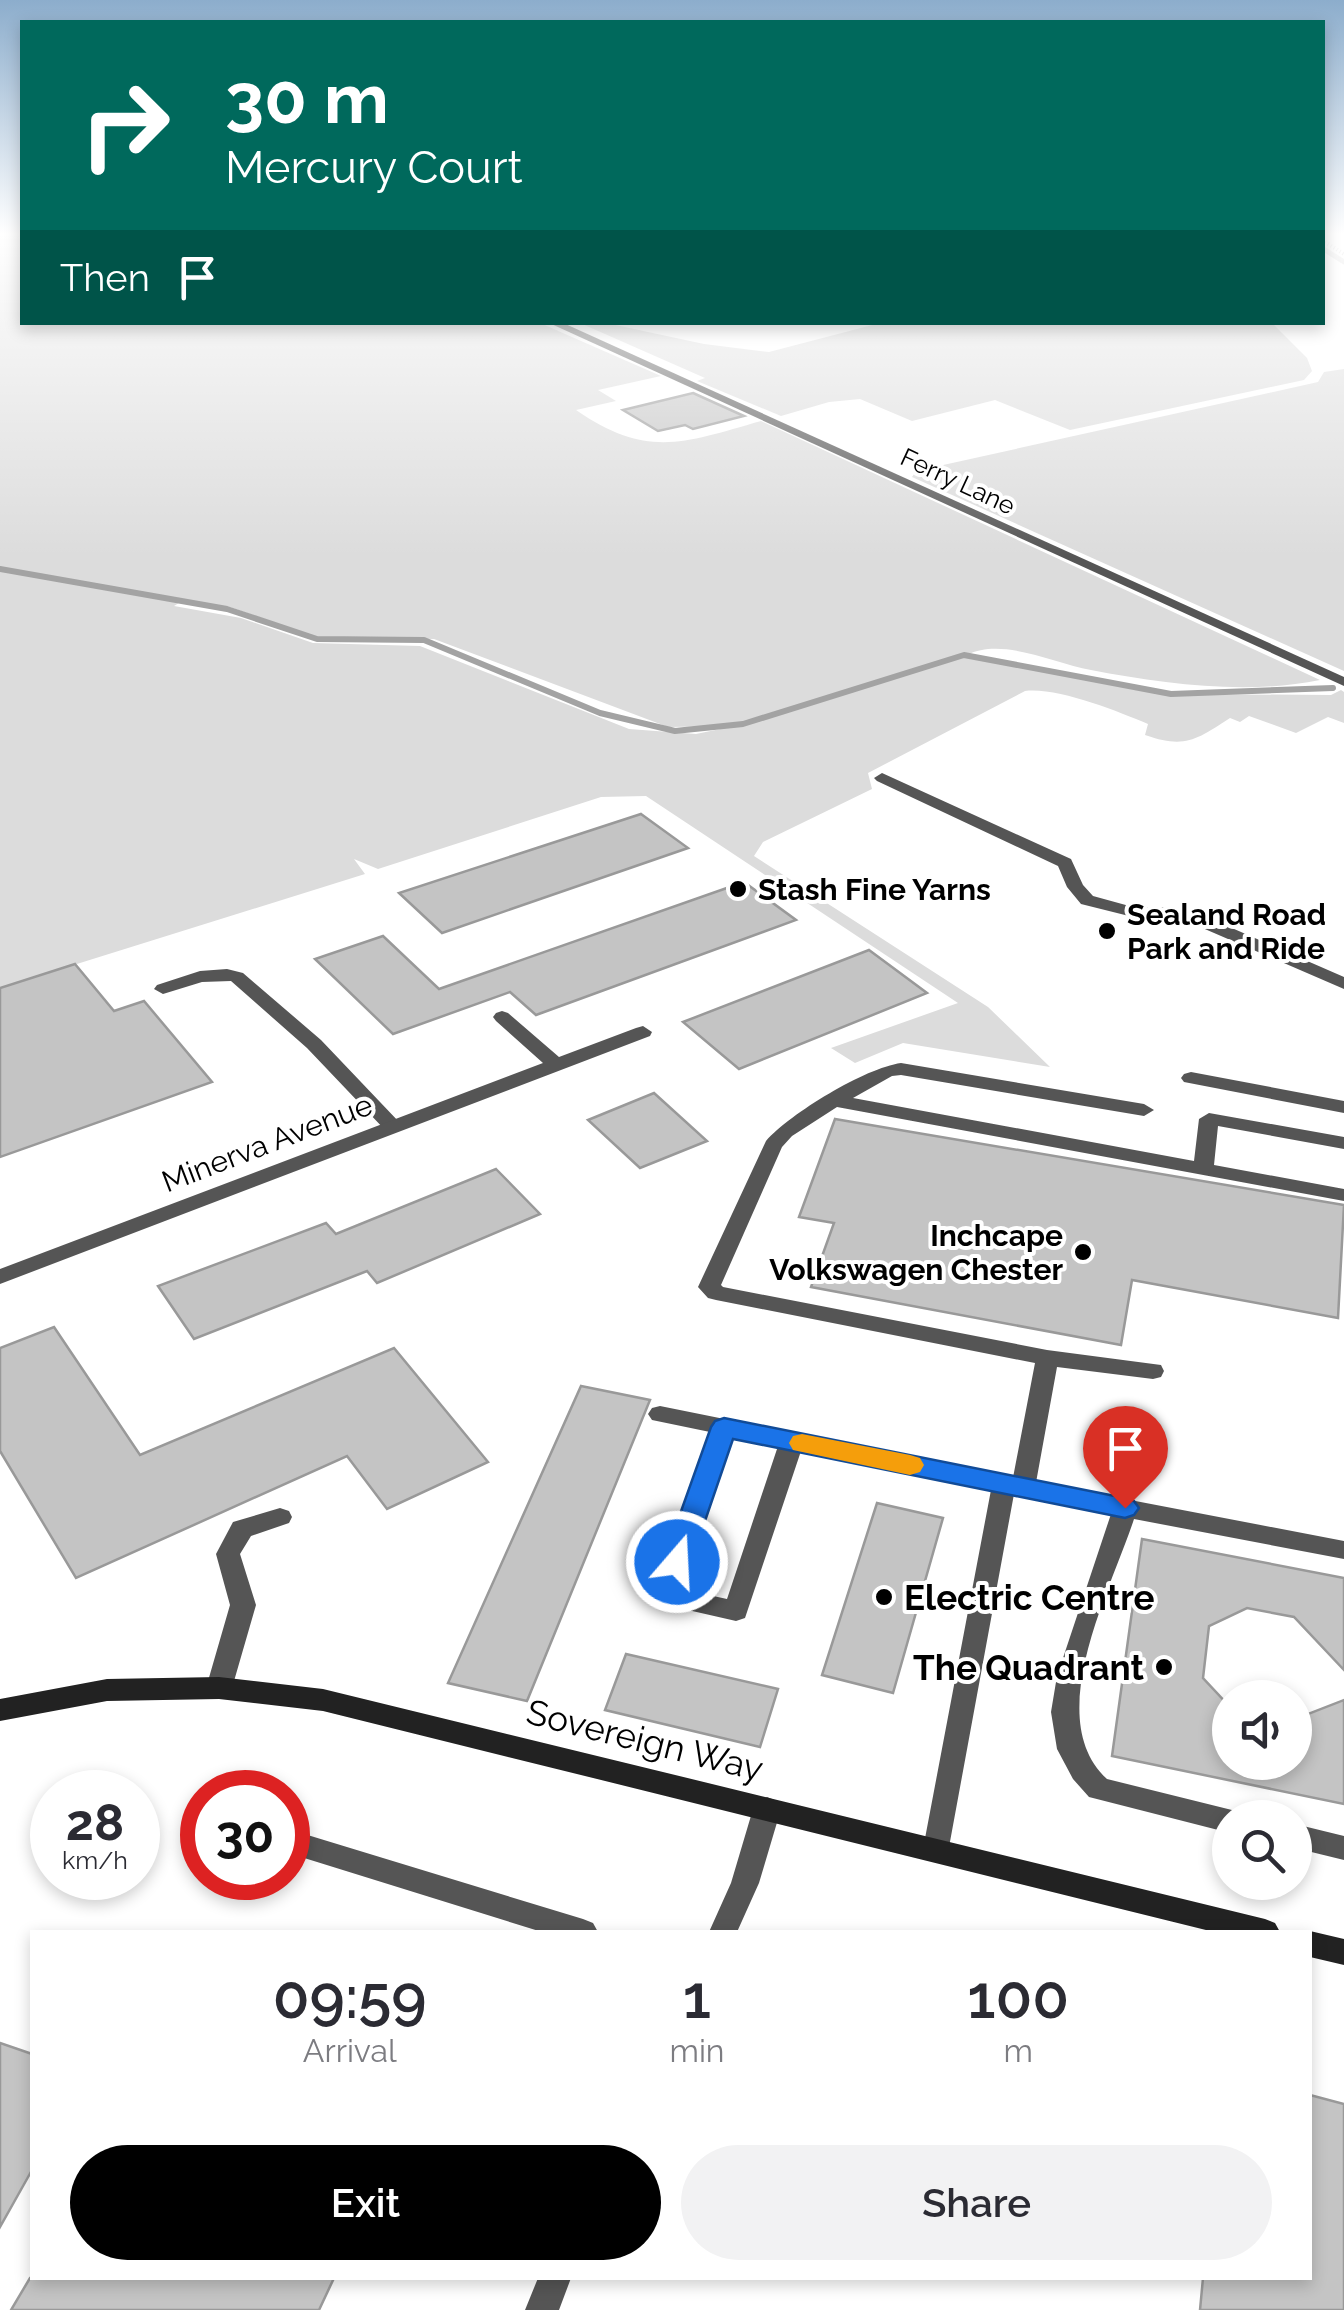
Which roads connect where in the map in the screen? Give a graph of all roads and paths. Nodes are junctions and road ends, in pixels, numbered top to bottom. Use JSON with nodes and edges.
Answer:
{"nodes":[{"id":1,"x":593,"y":341,"type":"edge"},
{"id":2,"x":1344,"y":682,"type":"edge"},
{"id":3,"x":882,"y":778,"type":"dead end"},
{"id":4,"x":1344,"y":984,"type":"edge"},
{"id":5,"x":163,"y":989,"type":"dead end"},
{"id":6,"x":502,"y":1017,"type":"dead end"},
{"id":7,"x":644,"y":1032,"type":"dead end"},
{"id":8,"x":556,"y":1065,"type":"junction"},
{"id":9,"x":1191,"y":1078,"type":"dead end"},
{"id":10,"x":835,"y":1101,"type":"junction"},
{"id":11,"x":1344,"y":1107,"type":"edge"},
{"id":12,"x":1144,"y":1110,"type":"dead end"},
{"id":13,"x":392,"y":1127,"type":"junction"},
{"id":14,"x":1344,"y":1144,"type":"edge"},
{"id":15,"x":1203,"y":1169,"type":"junction"},
{"id":16,"x":1344,"y":1196,"type":"edge"},
{"id":17,"x":0,"y":1278,"type":"edge"},
{"id":18,"x":1047,"y":1358,"type":"junction"},
{"id":19,"x":1153,"y":1372,"type":"dead end"},
{"id":20,"x":660,"y":1414,"type":"dead end"},
{"id":21,"x":724,"y":1427,"type":"junction"},
{"id":22,"x":792,"y":1441,"type":"junction"},
{"id":23,"x":1014,"y":1487,"type":"junction"},
{"id":24,"x":1125,"y":1508,"type":"junction"},
{"id":25,"x":280,"y":1516,"type":"dead end"},
{"id":26,"x":1344,"y":1550,"type":"edge"},
{"id":27,"x":219,"y":1688,"type":"junction"},
{"id":28,"x":0,"y":1710,"type":"edge"},
{"id":29,"x":767,"y":1808,"type":"junction"},
{"id":30,"x":1212,"y":1817,"type":"edge"},
{"id":31,"x":1312,"y":1840,"type":"edge"},
{"id":32,"x":310,"y":1848,"type":"edge"},
{"id":33,"x":1344,"y":1848,"type":"edge"},
{"id":34,"x":937,"y":1850,"type":"junction"},
{"id":35,"x":577,"y":1930,"type":"edge"},
{"id":36,"x":723,"y":1930,"type":"edge"},
{"id":37,"x":1257,"y":1930,"type":"edge"},
{"id":38,"x":1312,"y":1944,"type":"edge"},
{"id":39,"x":1344,"y":1952,"type":"edge"},
{"id":40,"x":553,"y":2280,"type":"edge"},
{"id":41,"x":542,"y":2310,"type":"edge"}],
"edges":[{"from":1,"to":2,"type":"street","name":"Ferry Lane"},
{"from":3,"to":4,"type":"street"},
{"from":5,"to":13,"type":"street"},
{"from":6,"to":8,"type":"street"},
{"from":7,"to":8,"type":"street","name":"Minerva Avenue"},
{"from":8,"to":13,"type":"street","name":"Minerva Avenue"},
{"from":9,"to":11,"type":"street"},
{"from":10,"to":12,"type":"street"},
{"from":10,"to":15,"type":"street"},
{"from":10,"to":18,"type":"street"},
{"from":13,"to":17,"type":"street","name":"Minerva Avenue"},
{"from":14,"to":15,"type":"street"},
{"from":15,"to":16,"type":"street"},
{"from":18,"to":19,"type":"street"},
{"from":18,"to":23,"type":"street"},
{"from":20,"to":21,"type":"street"},
{"from":21,"to":22,"type":"street"},
{"from":21,"to":22,"type":"street"},
{"from":22,"to":23,"type":"street"},
{"from":23,"to":24,"type":"street"},
{"from":23,"to":34,"type":"street"},
{"from":24,"to":26,"type":"street"},
{"from":24,"to":30,"type":"street"},
{"from":25,"to":27,"type":"street"},
{"from":27,"to":28,"type":"street","name":"Sovereign Way"},
{"from":27,"to":29,"type":"street","name":"Sovereign Way"},
{"from":29,"to":34,"type":"street","name":"Sovereign Way"},
{"from":29,"to":36,"type":"street"},
{"from":31,"to":33,"type":"street"},
{"from":32,"to":35,"type":"street"},
{"from":34,"to":37,"type":"street","name":"Sovereign Way"},
{"from":38,"to":39,"type":"street"},
{"from":40,"to":41,"type":"street"}]}
